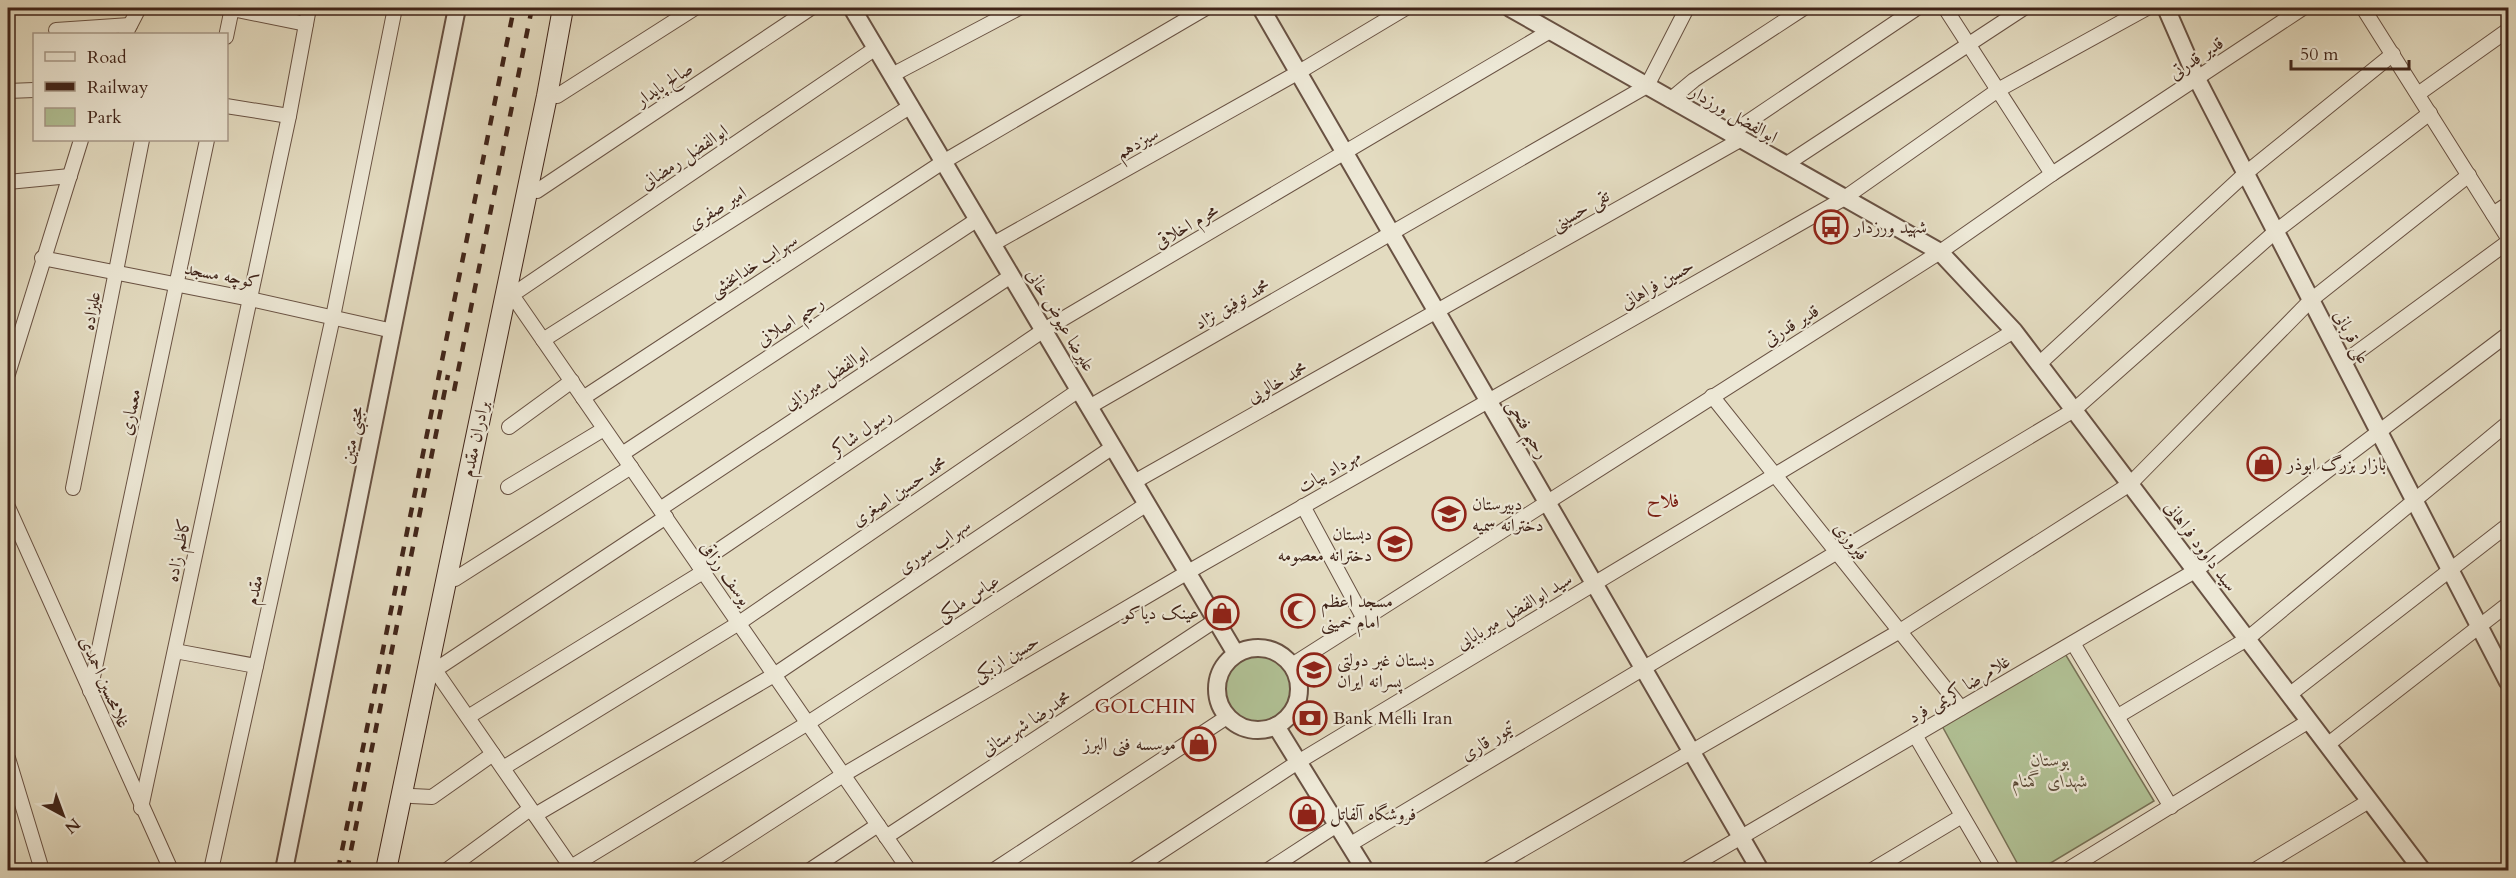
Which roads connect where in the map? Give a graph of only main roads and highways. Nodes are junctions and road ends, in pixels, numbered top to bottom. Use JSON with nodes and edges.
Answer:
{"nodes":[{"id":1,"x":563,"y":8,"type":"edge"},
{"id":2,"x":570,"y":8,"type":"edge"},
{"id":3,"x":552,"y":96,"type":"junction"},
{"id":4,"x":407,"y":795,"type":"junction"},
{"id":5,"x":386,"y":870,"type":"edge"},
{"id":6,"x":397,"y":870,"type":"edge"}],
"edges":[{"from":1,"to":3,"type":"main road","name":"برادران مقدم"},
{"from":2,"to":3,"type":"main road","name":"برادران مقدم"},
{"from":3,"to":4,"type":"main road","name":"برادران مقدم"},
{"from":4,"to":5,"type":"main road","name":"برادران مقدم"},
{"from":4,"to":6,"type":"main road","name":"برادران مقدم"}]}
